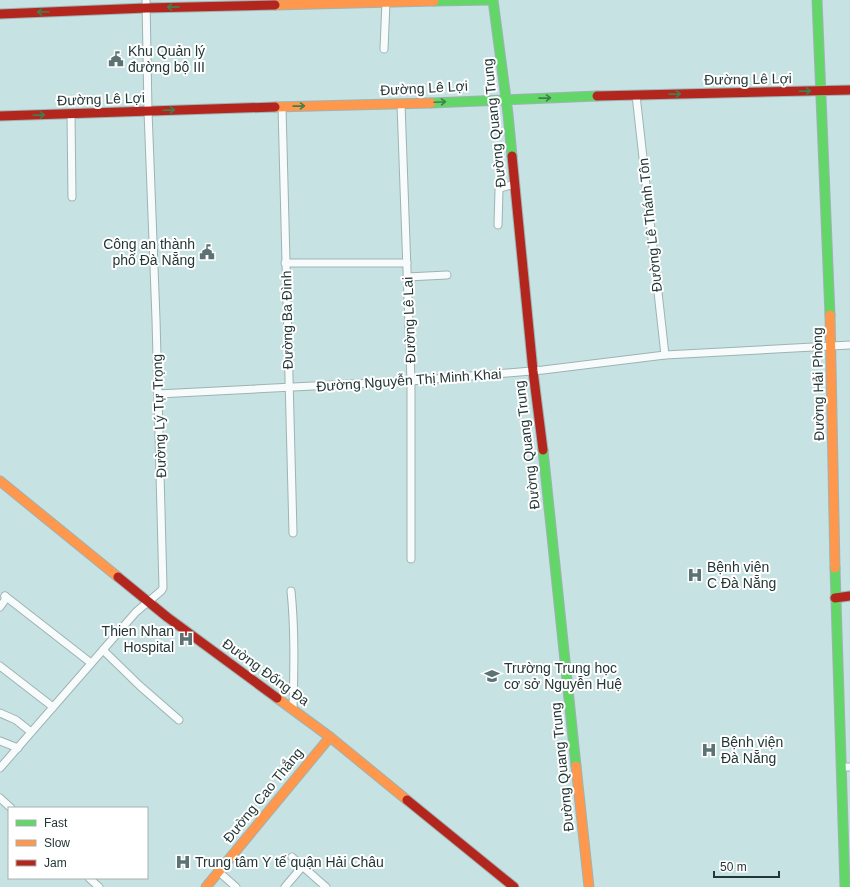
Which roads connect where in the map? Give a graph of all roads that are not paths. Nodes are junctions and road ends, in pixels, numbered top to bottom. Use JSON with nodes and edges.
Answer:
{"nodes":[{"id":1,"x":492,"y":0,"type":"edge"},
{"id":2,"x":817,"y":0,"type":"edge"},
{"id":3,"x":276,"y":2,"type":"edge"},
{"id":4,"x":386,"y":2,"type":"junction"},
{"id":5,"x":146,"y":4,"type":"edge"},
{"id":6,"x":0,"y":14,"type":"edge"},
{"id":7,"x":384,"y":50,"type":"dead end"},
{"id":8,"x":850,"y":90,"type":"edge"},
{"id":9,"x":820,"y":91,"type":"junction"},
{"id":10,"x":636,"y":95,"type":"junction"},
{"id":11,"x":506,"y":99,"type":"junction"},
{"id":12,"x":401,"y":104,"type":"junction"},
{"id":13,"x":282,"y":107,"type":"junction"},
{"id":14,"x":148,"y":111,"type":"junction"},
{"id":15,"x":71,"y":114,"type":"junction"},
{"id":16,"x":0,"y":116,"type":"edge"},
{"id":17,"x":515,"y":184,"type":"junction"},
{"id":18,"x":72,"y":196,"type":"dead end"},
{"id":19,"x":498,"y":225,"type":"dead end"},
{"id":20,"x":407,"y":262,"type":"junction"},
{"id":21,"x":285,"y":263,"type":"junction"},
{"id":22,"x":446,"y":275,"type":"dead end"},
{"id":23,"x":407,"y":277,"type":"junction"},
{"id":24,"x":850,"y":346,"type":"edge"},
{"id":25,"x":831,"y":347,"type":"junction"},
{"id":26,"x":665,"y":355,"type":"junction"},
{"id":27,"x":532,"y":371,"type":"junction"},
{"id":28,"x":411,"y":381,"type":"junction"},
{"id":29,"x":288,"y":388,"type":"junction"},
{"id":30,"x":158,"y":394,"type":"junction"},
{"id":31,"x":0,"y":481,"type":"edge"},
{"id":32,"x":293,"y":533,"type":"dead end"},
{"id":33,"x":411,"y":559,"type":"dead end"},
{"id":34,"x":291,"y":591,"type":"dead end"},
{"id":35,"x":850,"y":596,"type":"edge"},
{"id":36,"x":835,"y":598,"type":"junction"},
{"id":37,"x":148,"y":602,"type":"junction"},
{"id":38,"x":0,"y":607,"type":"edge"},
{"id":39,"x":103,"y":650,"type":"junction"},
{"id":40,"x":91,"y":663,"type":"junction"},
{"id":41,"x":0,"y":666,"type":"edge"},
{"id":42,"x":53,"y":707,"type":"junction"},
{"id":43,"x":293,"y":710,"type":"junction"},
{"id":44,"x":0,"y":713,"type":"edge"},
{"id":45,"x":179,"y":720,"type":"dead end"},
{"id":46,"x":32,"y":732,"type":"junction"},
{"id":47,"x":330,"y":737,"type":"junction"},
{"id":48,"x":0,"y":741,"type":"edge"},
{"id":49,"x":18,"y":748,"type":"junction"},
{"id":50,"x":845,"y":767,"type":"edge"},
{"id":51,"x":0,"y":768,"type":"edge"},
{"id":52,"x":0,"y":798,"type":"edge"},
{"id":53,"x":10,"y":807,"type":"edge"},
{"id":54,"x":846,"y":827,"type":"edge"},
{"id":55,"x":292,"y":857,"type":"dead end"},
{"id":56,"x":302,"y":867,"type":"junction"},
{"id":57,"x":219,"y":872,"type":"junction"},
{"id":58,"x":90,"y":879,"type":"edge"},
{"id":59,"x":99,"y":887,"type":"edge"},
{"id":60,"x":206,"y":887,"type":"edge"},
{"id":61,"x":236,"y":887,"type":"edge"},
{"id":62,"x":285,"y":887,"type":"edge"},
{"id":63,"x":326,"y":887,"type":"edge"},
{"id":64,"x":514,"y":887,"type":"edge"},
{"id":65,"x":588,"y":887,"type":"edge"},
{"id":66,"x":845,"y":887,"type":"edge"}],
"edges":[{"from":1,"to":4,"type":"street"},
{"from":1,"to":11,"type":"street","name":"Đường Quang Trung"},
{"from":2,"to":9,"type":"street","name":"Đường Hải Phòng"},
{"from":3,"to":4,"type":"street"},
{"from":3,"to":5,"type":"street","one_way":true},
{"from":4,"to":7,"type":"street"},
{"from":5,"to":6,"type":"street","one_way":true},
{"from":5,"to":14,"type":"street","name":"Đường Lý Tự Trọng"},
{"from":8,"to":9,"type":"street","name":"Đường Lê Lợi"},
{"from":10,"to":9,"type":"street","name":"Đường Lê Lợi","one_way":true},
{"from":9,"to":25,"type":"street","name":"Đường Hải Phòng"},
{"from":11,"to":10,"type":"street","name":"Đường Lê Lợi","one_way":true},
{"from":10,"to":26,"type":"street","name":"Đường Lê Thánh Tôn"},
{"from":12,"to":11,"type":"street","name":"Đường Lê Lợi","one_way":true},
{"from":11,"to":17,"type":"street","name":"Đường Quang Trung"},
{"from":13,"to":12,"type":"street","name":"Đường Lê Lợi","one_way":true},
{"from":12,"to":20,"type":"street","name":"Đường Lê Lai"},
{"from":14,"to":13,"type":"street","name":"Đường Lê Lợi","one_way":true},
{"from":13,"to":21,"type":"street","name":"Đường Ba Đình"},
{"from":14,"to":15,"type":"street","name":"Đường Lê Lợi"},
{"from":14,"to":30,"type":"street","name":"Đường Lý Tự Trọng"},
{"from":16,"to":15,"type":"street","name":"Đường Lê Lợi","one_way":true},
{"from":15,"to":18,"type":"street"},
{"from":17,"to":19,"type":"street"},
{"from":17,"to":27,"type":"street","name":"Đường Quang Trung"},
{"from":20,"to":21,"type":"street"},
{"from":20,"to":23,"type":"street","name":"Đường Lê Lai"},
{"from":21,"to":29,"type":"street","name":"Đường Ba Đình"},
{"from":22,"to":23,"type":"street"},
{"from":23,"to":28,"type":"street","name":"Đường Lê Lai"},
{"from":24,"to":25,"type":"street","name":"Đường Nguyễn Thị Minh Khai"},
{"from":25,"to":26,"type":"street","name":"Đường Nguyễn Thị Minh Khai"},
{"from":25,"to":36,"type":"street","name":"Đường Hải Phòng"},
{"from":26,"to":27,"type":"street","name":"Đường Nguyễn Thị Minh Khai"},
{"from":27,"to":28,"type":"street","name":"Đường Nguyễn Thị Minh Khai"},
{"from":27,"to":65,"type":"street","name":"Đường Quang Trung"},
{"from":28,"to":29,"type":"street","name":"Đường Nguyễn Thị Minh Khai"},
{"from":28,"to":33,"type":"street","name":"Đường Lê Lai"},
{"from":29,"to":30,"type":"street","name":"Đường Nguyễn Thị Minh Khai"},
{"from":29,"to":32,"type":"street","name":"Đường Ba Đình"},
{"from":30,"to":37,"type":"street","name":"Đường Lý Tự Trọng"},
{"from":31,"to":37,"type":"street","name":"Đường Đống Đa"},
{"from":34,"to":43,"type":"street"},
{"from":35,"to":36,"type":"street"},
{"from":36,"to":50,"type":"street","name":"Đường Hải Phòng"},
{"from":37,"to":39,"type":"street","name":"Đường Lý Tự Trọng"},
{"from":37,"to":43,"type":"street","name":"Đường Đống Đa"},
{"from":38,"to":40,"type":"street"},
{"from":39,"to":40,"type":"street","name":"Đường Lý Tự Trọng"},
{"from":39,"to":45,"type":"street"},
{"from":40,"to":42,"type":"street","name":"Đường Lý Tự Trọng"},
{"from":41,"to":42,"type":"street"},
{"from":42,"to":46,"type":"street","name":"Đường Lý Tự Trọng"},
{"from":43,"to":47,"type":"street","name":"Đường Đống Đa"},
{"from":44,"to":46,"type":"street"},
{"from":46,"to":49,"type":"street","name":"Đường Lý Tự Trọng"},
{"from":47,"to":57,"type":"street","name":"Đường Cao Thắng"},
{"from":47,"to":64,"type":"street","name":"Đường Đống Đa"},
{"from":48,"to":49,"type":"street"},
{"from":49,"to":51,"type":"street","name":"Đường Lý Tự Trọng"},
{"from":50,"to":54,"type":"street","name":"Đường Hải Phòng"},
{"from":52,"to":53,"type":"street"},
{"from":54,"to":66,"type":"street","name":"Đường Hải Phòng"},
{"from":55,"to":56,"type":"street"},
{"from":56,"to":62,"type":"street"},
{"from":56,"to":63,"type":"street"},
{"from":57,"to":60,"type":"street","name":"Đường Cao Thắng"},
{"from":57,"to":61,"type":"street"},
{"from":58,"to":59,"type":"street"}]}
